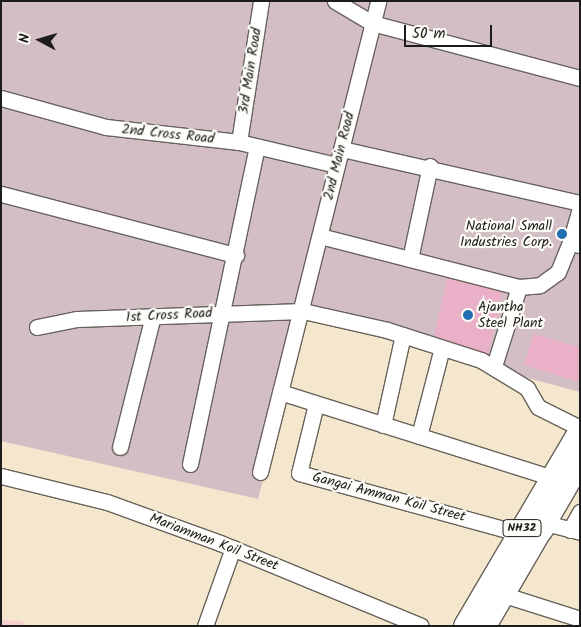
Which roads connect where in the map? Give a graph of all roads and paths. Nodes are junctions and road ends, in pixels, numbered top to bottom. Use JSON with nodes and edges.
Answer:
{"nodes":[{"id":1,"x":261,"y":1,"type":"edge"},
{"id":2,"x":335,"y":1,"type":"edge"},
{"id":3,"x":378,"y":1,"type":"edge"},
{"id":4,"x":372,"y":24,"type":"junction"},
{"id":5,"x":580,"y":78,"type":"edge"},
{"id":6,"x":1,"y":98,"type":"edge"},
{"id":7,"x":239,"y":142,"type":"junction"},
{"id":8,"x":256,"y":147,"type":"junction"},
{"id":9,"x":342,"y":149,"type":"junction"},
{"id":10,"x":336,"y":165,"type":"junction"},
{"id":11,"x":430,"y":166,"type":"junction"},
{"id":12,"x":1,"y":194,"type":"edge"},
{"id":13,"x":580,"y":203,"type":"edge"},
{"id":14,"x":580,"y":208,"type":"edge"},
{"id":15,"x":320,"y":236,"type":"junction"},
{"id":16,"x":575,"y":244,"type":"edge"},
{"id":17,"x":236,"y":255,"type":"junction"},
{"id":18,"x":410,"y":259,"type":"junction"},
{"id":19,"x":519,"y":287,"type":"junction"},
{"id":20,"x":303,"y":311,"type":"junction"},
{"id":21,"x":224,"y":312,"type":"junction"},
{"id":22,"x":153,"y":316,"type":"junction"},
{"id":23,"x":37,"y":327,"type":"dead end"},
{"id":24,"x":403,"y":335,"type":"junction"},
{"id":25,"x":442,"y":348,"type":"junction"},
{"id":26,"x":494,"y":366,"type":"junction"},
{"id":27,"x":280,"y":392,"type":"junction"},
{"id":28,"x":316,"y":404,"type":"junction"},
{"id":29,"x":383,"y":425,"type":"junction"},
{"id":30,"x":580,"y":430,"type":"edge"},
{"id":31,"x":419,"y":436,"type":"junction"},
{"id":32,"x":120,"y":447,"type":"dead end"},
{"id":33,"x":580,"y":462,"type":"edge"},
{"id":34,"x":190,"y":464,"type":"dead end"},
{"id":35,"x":260,"y":472,"type":"dead end"},
{"id":36,"x":1,"y":476,"type":"edge"},
{"id":37,"x":552,"y":478,"type":"junction"},
{"id":38,"x":580,"y":512,"type":"edge"},
{"id":39,"x":575,"y":531,"type":"edge"},
{"id":40,"x":519,"y":533,"type":"junction"},
{"id":41,"x":233,"y":548,"type":"junction"},
{"id":42,"x":498,"y":594,"type":"junction"},
{"id":43,"x":580,"y":619,"type":"edge"},
{"id":44,"x":205,"y":626,"type":"edge"},
{"id":45,"x":421,"y":626,"type":"edge"},
{"id":46,"x":465,"y":626,"type":"edge"},
{"id":47,"x":485,"y":626,"type":"edge"}],
"edges":[{"from":1,"to":7,"type":"street","name":"3rd Main Road"},
{"from":2,"to":4,"type":"street"},
{"from":3,"to":4,"type":"street","name":"2nd Main Road"},
{"from":4,"to":5,"type":"street"},
{"from":4,"to":9,"type":"street","name":"2nd Main Road"},
{"from":6,"to":7,"type":"street","name":"2nd Cross Road"},
{"from":7,"to":8,"type":"street","name":"2nd Cross Road"},
{"from":8,"to":10,"type":"street","name":"2nd Cross Road"},
{"from":8,"to":17,"type":"street"},
{"from":9,"to":10,"type":"street","name":"2nd Main Road"},
{"from":9,"to":11,"type":"street"},
{"from":10,"to":15,"type":"street","name":"2nd Main Road"},
{"from":11,"to":13,"type":"street"},
{"from":11,"to":18,"type":"street"},
{"from":12,"to":17,"type":"street"},
{"from":14,"to":16,"type":"street"},
{"from":15,"to":18,"type":"street"},
{"from":15,"to":20,"type":"street","name":"2nd Main Road"},
{"from":16,"to":19,"type":"street"},
{"from":17,"to":21,"type":"street"},
{"from":18,"to":19,"type":"street"},
{"from":19,"to":26,"type":"street"},
{"from":20,"to":21,"type":"street","name":"1st Cross Road"},
{"from":20,"to":24,"type":"street","name":"1st Cross Road"},
{"from":20,"to":27,"type":"street","name":"2nd Main Road"},
{"from":21,"to":22,"type":"street","name":"1st Cross Road"},
{"from":21,"to":34,"type":"street"},
{"from":22,"to":23,"type":"street","name":"1st Cross Road"},
{"from":22,"to":32,"type":"street"},
{"from":24,"to":25,"type":"street","name":"1st Cross Road"},
{"from":24,"to":29,"type":"street"},
{"from":25,"to":26,"type":"street","name":"1st Cross Road"},
{"from":25,"to":31,"type":"street"},
{"from":26,"to":30,"type":"street","name":"1st Cross Road"},
{"from":27,"to":28,"type":"street"},
{"from":27,"to":35,"type":"street","name":"2nd Main Road"},
{"from":28,"to":29,"type":"street"},
{"from":28,"to":40,"type":"street","name":"Gangai Amman Koil Street"},
{"from":29,"to":31,"type":"street"},
{"from":30,"to":37,"type":"highway","number":"NH32"},
{"from":31,"to":37,"type":"street"},
{"from":33,"to":42,"type":"highway","number":"NH32"},
{"from":36,"to":41,"type":"street","name":"Mariamman Koil Street"},
{"from":37,"to":40,"type":"highway","number":"NH32"},
{"from":38,"to":39,"type":"street"},
{"from":39,"to":42,"type":"street"},
{"from":40,"to":42,"type":"highway","number":"NH32"},
{"from":41,"to":44,"type":"street"},
{"from":41,"to":45,"type":"street","name":"Mariamman Koil Street"},
{"from":42,"to":43,"type":"street"},
{"from":42,"to":46,"type":"highway","number":"NH32"},
{"from":42,"to":47,"type":"highway","number":"NH32"}]}
